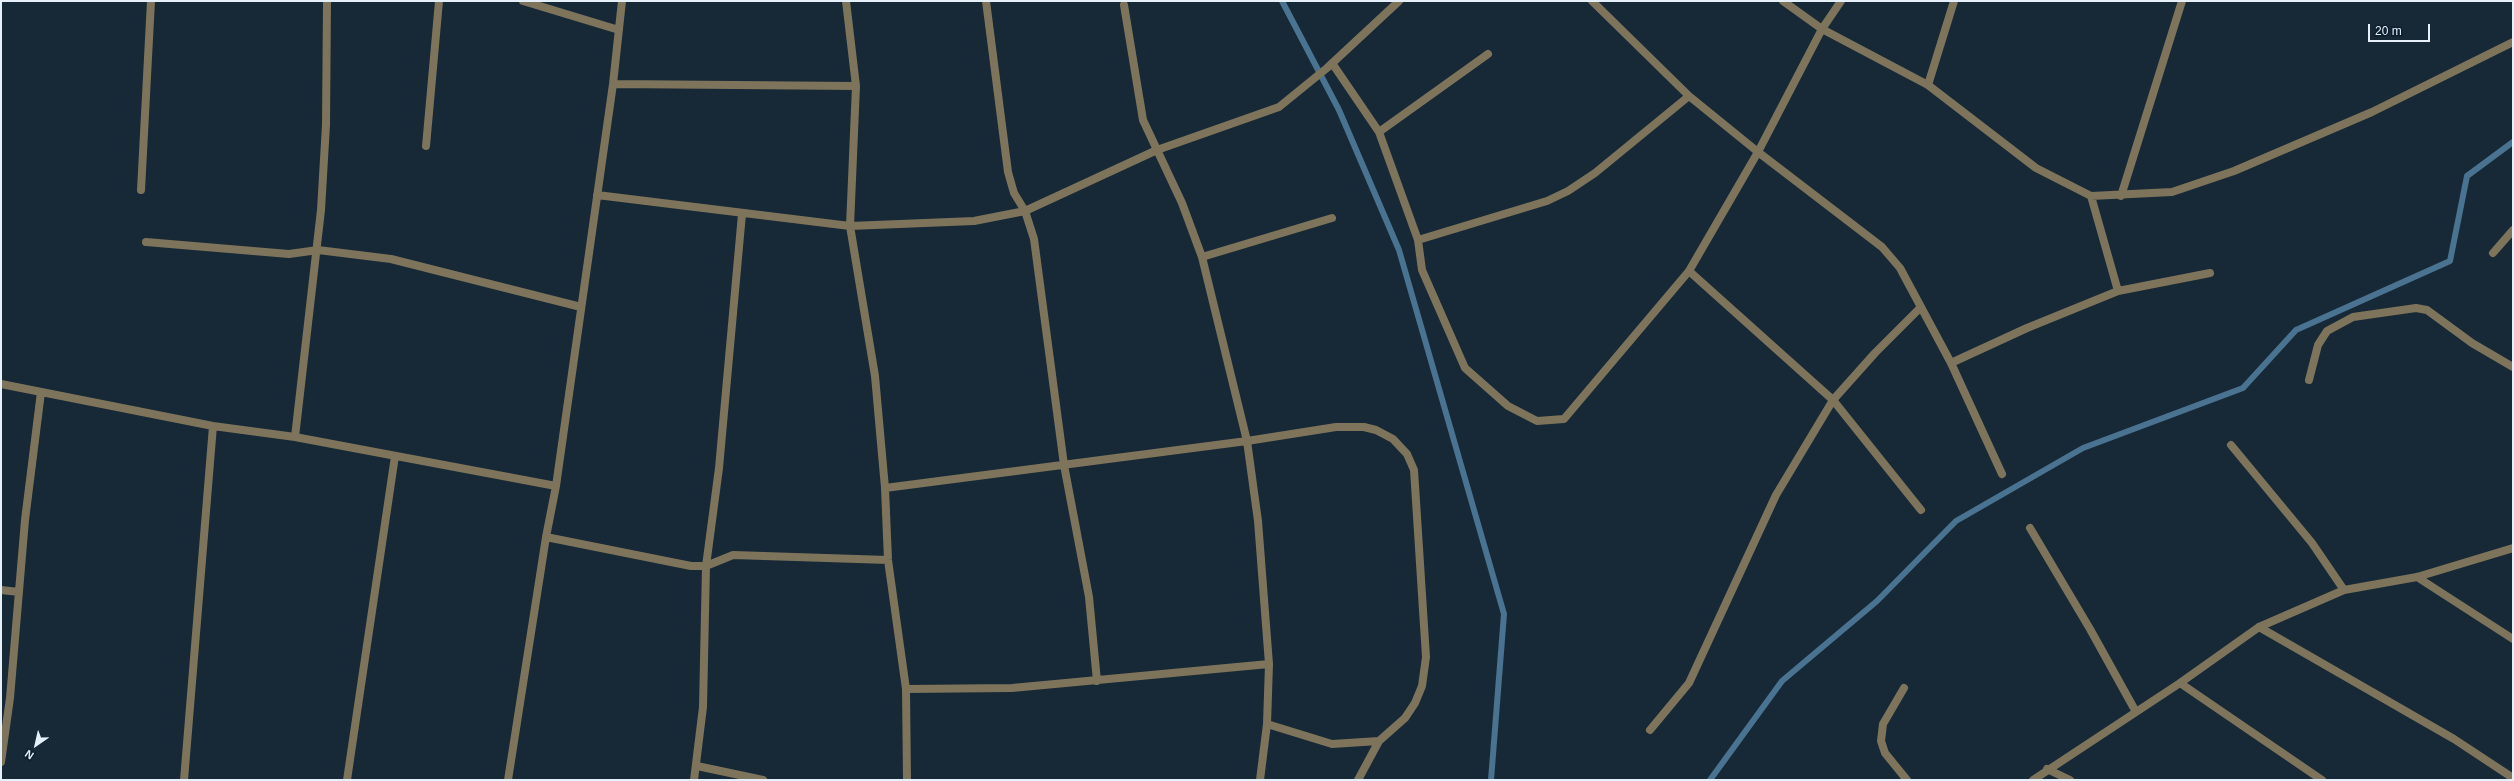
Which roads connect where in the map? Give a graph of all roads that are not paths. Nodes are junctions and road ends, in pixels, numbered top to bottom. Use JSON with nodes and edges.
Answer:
{"nodes":[{"id":1,"x":151,"y":1,"type":"edge"},
{"id":2,"x":327,"y":1,"type":"edge"},
{"id":3,"x":439,"y":1,"type":"edge"},
{"id":4,"x":523,"y":1,"type":"edge"},
{"id":5,"x":622,"y":1,"type":"edge"},
{"id":6,"x":846,"y":1,"type":"edge"},
{"id":7,"x":986,"y":1,"type":"edge"},
{"id":8,"x":1399,"y":1,"type":"edge"},
{"id":9,"x":1592,"y":1,"type":"edge"},
{"id":10,"x":1783,"y":1,"type":"edge"},
{"id":11,"x":1841,"y":1,"type":"edge"},
{"id":12,"x":1954,"y":1,"type":"edge"},
{"id":13,"x":2182,"y":1,"type":"edge"},
{"id":14,"x":1124,"y":5,"type":"dead end"},
{"id":15,"x":1822,"y":29,"type":"junction"},
{"id":16,"x":618,"y":30,"type":"junction"},
{"id":17,"x":2513,"y":42,"type":"edge"},
{"id":18,"x":1488,"y":54,"type":"dead end"},
{"id":19,"x":1330,"y":65,"type":"junction"},
{"id":20,"x":613,"y":84,"type":"junction"},
{"id":21,"x":1928,"y":85,"type":"junction"},
{"id":22,"x":856,"y":86,"type":"junction"},
{"id":23,"x":1689,"y":96,"type":"junction"},
{"id":24,"x":1379,"y":132,"type":"junction"},
{"id":25,"x":426,"y":146,"type":"dead end"},
{"id":26,"x":1157,"y":150,"type":"junction"},
{"id":27,"x":1758,"y":152,"type":"junction"},
{"id":28,"x":141,"y":190,"type":"dead end"},
{"id":29,"x":597,"y":196,"type":"junction"},
{"id":30,"x":2091,"y":196,"type":"junction"},
{"id":31,"x":2121,"y":196,"type":"junction"},
{"id":32,"x":1025,"y":211,"type":"junction"},
{"id":33,"x":742,"y":214,"type":"junction"},
{"id":34,"x":1332,"y":218,"type":"dead end"},
{"id":35,"x":850,"y":226,"type":"junction"},
{"id":36,"x":2513,"y":230,"type":"edge"},
{"id":37,"x":1418,"y":240,"type":"junction"},
{"id":38,"x":146,"y":242,"type":"dead end"},
{"id":39,"x":318,"y":250,"type":"junction"},
{"id":40,"x":2492,"y":253,"type":"dead end"},
{"id":41,"x":1202,"y":257,"type":"junction"},
{"id":42,"x":1688,"y":271,"type":"junction"},
{"id":43,"x":2210,"y":273,"type":"dead end"},
{"id":44,"x":2118,"y":291,"type":"junction"},
{"id":45,"x":581,"y":307,"type":"junction"},
{"id":46,"x":1920,"y":308,"type":"junction"},
{"id":47,"x":1951,"y":363,"type":"junction"},
{"id":48,"x":2513,"y":367,"type":"edge"},
{"id":49,"x":2310,"y":380,"type":"dead end"},
{"id":50,"x":1,"y":384,"type":"edge"},
{"id":51,"x":40,"y":392,"type":"junction"},
{"id":52,"x":1833,"y":400,"type":"junction"},
{"id":53,"x":213,"y":426,"type":"junction"},
{"id":54,"x":295,"y":437,"type":"junction"},
{"id":55,"x":1247,"y":441,"type":"junction"},
{"id":56,"x":2230,"y":445,"type":"dead end"},
{"id":57,"x":395,"y":456,"type":"junction"},
{"id":58,"x":1064,"y":465,"type":"junction"},
{"id":59,"x":2002,"y":474,"type":"dead end"},
{"id":60,"x":556,"y":486,"type":"junction"},
{"id":61,"x":885,"y":488,"type":"junction"},
{"id":62,"x":1921,"y":510,"type":"dead end"},
{"id":63,"x":2030,"y":528,"type":"dead end"},
{"id":64,"x":546,"y":537,"type":"junction"},
{"id":65,"x":2513,"y":548,"type":"edge"},
{"id":66,"x":888,"y":560,"type":"junction"},
{"id":67,"x":706,"y":566,"type":"junction"},
{"id":68,"x":2417,"y":577,"type":"junction"},
{"id":69,"x":1,"y":590,"type":"edge"},
{"id":70,"x":2344,"y":590,"type":"junction"},
{"id":71,"x":19,"y":592,"type":"junction"},
{"id":72,"x":2259,"y":627,"type":"junction"},
{"id":73,"x":2513,"y":639,"type":"edge"},
{"id":74,"x":1269,"y":664,"type":"junction"},
{"id":75,"x":1097,"y":681,"type":"junction"},
{"id":76,"x":2180,"y":683,"type":"junction"},
{"id":77,"x":1904,"y":688,"type":"dead end"},
{"id":78,"x":906,"y":690,"type":"junction"},
{"id":79,"x":2136,"y":712,"type":"junction"},
{"id":80,"x":1267,"y":724,"type":"junction"},
{"id":81,"x":1650,"y":730,"type":"dead end"},
{"id":82,"x":1379,"y":741,"type":"junction"},
{"id":83,"x":1,"y":762,"type":"edge"},
{"id":84,"x":697,"y":766,"type":"junction"},
{"id":85,"x":2047,"y":769,"type":"junction"},
{"id":86,"x":2058,"y":777,"type":"edge"},
{"id":87,"x":2513,"y":778,"type":"edge"},
{"id":88,"x":184,"y":780,"type":"edge"},
{"id":89,"x":347,"y":780,"type":"edge"},
{"id":90,"x":508,"y":780,"type":"edge"},
{"id":91,"x":694,"y":780,"type":"edge"},
{"id":92,"x":762,"y":780,"type":"edge"},
{"id":93,"x":907,"y":780,"type":"edge"},
{"id":94,"x":1260,"y":780,"type":"edge"},
{"id":95,"x":1358,"y":780,"type":"edge"},
{"id":96,"x":1907,"y":780,"type":"edge"},
{"id":97,"x":2033,"y":780,"type":"edge"},
{"id":98,"x":2070,"y":780,"type":"edge"},
{"id":99,"x":2322,"y":780,"type":"edge"}],
"edges":[{"from":1,"to":28,"type":"street"},
{"from":2,"to":39,"type":"street"},
{"from":3,"to":25,"type":"street"},
{"from":4,"to":16,"type":"street"},
{"from":5,"to":16,"type":"street"},
{"from":6,"to":22,"type":"street"},
{"from":7,"to":32,"type":"street"},
{"from":8,"to":19,"type":"street"},
{"from":9,"to":23,"type":"street"},
{"from":10,"to":15,"type":"street"},
{"from":11,"to":15,"type":"street"},
{"from":12,"to":21,"type":"street"},
{"from":13,"to":31,"type":"street"},
{"from":14,"to":26,"type":"street"},
{"from":15,"to":21,"type":"street"},
{"from":15,"to":27,"type":"street"},
{"from":16,"to":20,"type":"street"},
{"from":17,"to":31,"type":"street"},
{"from":18,"to":24,"type":"street"},
{"from":19,"to":24,"type":"street"},
{"from":19,"to":26,"type":"street"},
{"from":20,"to":22,"type":"street"},
{"from":20,"to":29,"type":"street"},
{"from":21,"to":30,"type":"street"},
{"from":22,"to":35,"type":"street"},
{"from":23,"to":27,"type":"street"},
{"from":23,"to":37,"type":"street"},
{"from":24,"to":37,"type":"street"},
{"from":26,"to":32,"type":"street"},
{"from":26,"to":41,"type":"street"},
{"from":27,"to":42,"type":"street"},
{"from":27,"to":46,"type":"street"},
{"from":29,"to":33,"type":"street"},
{"from":29,"to":45,"type":"street"},
{"from":30,"to":31,"type":"street"},
{"from":30,"to":44,"type":"street"},
{"from":32,"to":35,"type":"street"},
{"from":32,"to":58,"type":"street"},
{"from":33,"to":35,"type":"street"},
{"from":33,"to":67,"type":"street"},
{"from":34,"to":41,"type":"street"},
{"from":35,"to":61,"type":"street"},
{"from":36,"to":40,"type":"street"},
{"from":37,"to":42,"type":"street"},
{"from":38,"to":39,"type":"street"},
{"from":39,"to":45,"type":"street"},
{"from":39,"to":54,"type":"street"},
{"from":41,"to":55,"type":"street"},
{"from":42,"to":52,"type":"street"},
{"from":43,"to":44,"type":"street"},
{"from":44,"to":47,"type":"street"},
{"from":45,"to":60,"type":"street"},
{"from":46,"to":47,"type":"street"},
{"from":46,"to":52,"type":"street"},
{"from":47,"to":59,"type":"street"},
{"from":48,"to":49,"type":"street"},
{"from":50,"to":51,"type":"street"},
{"from":51,"to":53,"type":"street"},
{"from":51,"to":71,"type":"street"},
{"from":52,"to":62,"type":"street"},
{"from":52,"to":81,"type":"street"},
{"from":53,"to":54,"type":"street"},
{"from":53,"to":88,"type":"street"},
{"from":54,"to":57,"type":"street"},
{"from":55,"to":58,"type":"street"},
{"from":55,"to":74,"type":"street"},
{"from":55,"to":82,"type":"street"},
{"from":56,"to":70,"type":"street"},
{"from":57,"to":60,"type":"street"},
{"from":57,"to":89,"type":"street"},
{"from":58,"to":61,"type":"street"},
{"from":58,"to":75,"type":"street"},
{"from":60,"to":64,"type":"street"},
{"from":61,"to":66,"type":"street"},
{"from":63,"to":79,"type":"street"},
{"from":64,"to":67,"type":"street"},
{"from":64,"to":90,"type":"street"},
{"from":65,"to":68,"type":"street"},
{"from":66,"to":67,"type":"street"},
{"from":66,"to":78,"type":"street"},
{"from":67,"to":84,"type":"street"},
{"from":68,"to":70,"type":"street"},
{"from":68,"to":73,"type":"street"},
{"from":69,"to":71,"type":"street"},
{"from":70,"to":72,"type":"street"},
{"from":71,"to":83,"type":"street"},
{"from":72,"to":76,"type":"street"},
{"from":72,"to":87,"type":"street"},
{"from":74,"to":75,"type":"street"},
{"from":74,"to":80,"type":"street"},
{"from":75,"to":78,"type":"street"},
{"from":76,"to":79,"type":"street"},
{"from":76,"to":99,"type":"street"},
{"from":77,"to":96,"type":"street"},
{"from":78,"to":93,"type":"street"},
{"from":79,"to":85,"type":"street"},
{"from":80,"to":82,"type":"street"},
{"from":80,"to":94,"type":"street"},
{"from":82,"to":95,"type":"street"},
{"from":84,"to":91,"type":"street"},
{"from":84,"to":92,"type":"street"},
{"from":85,"to":86,"type":"street"},
{"from":85,"to":97,"type":"street"},
{"from":86,"to":98,"type":"street"}]}
